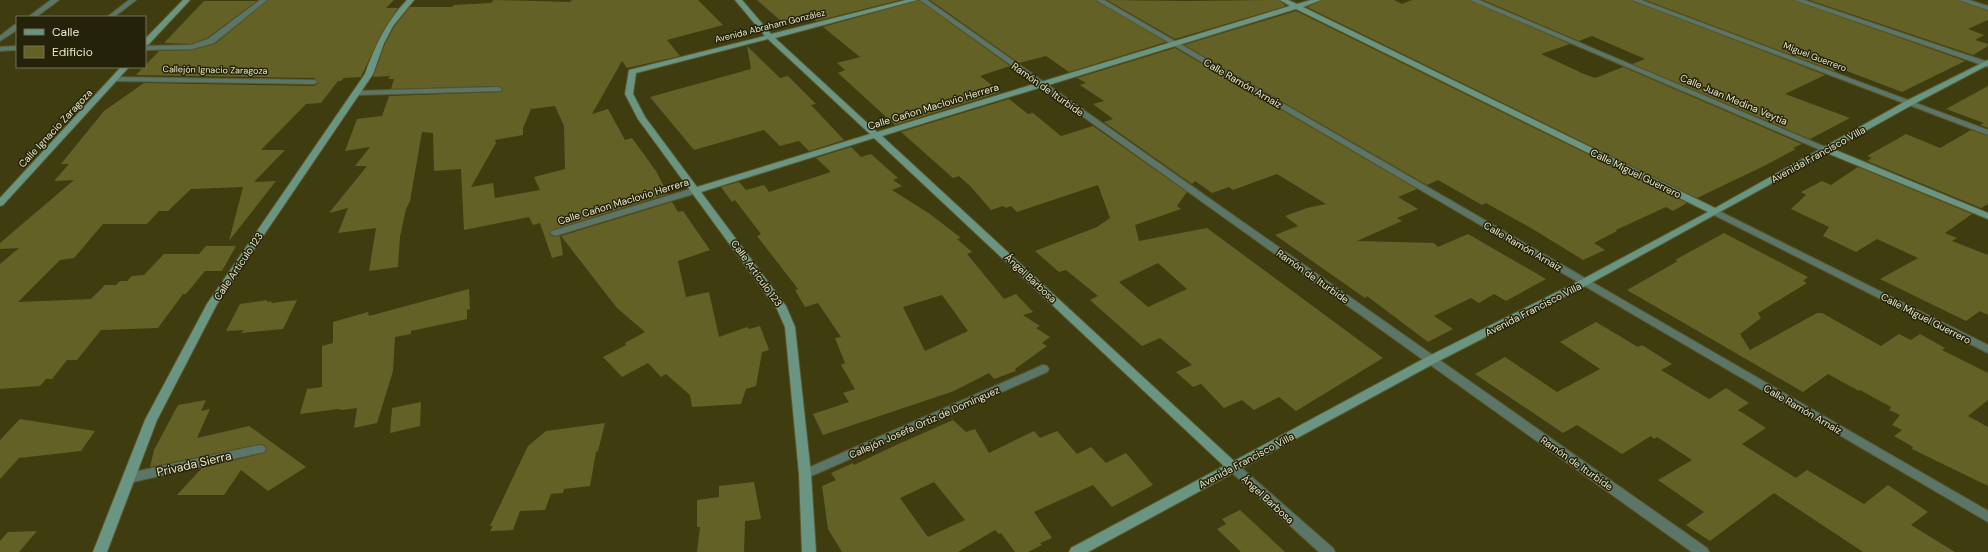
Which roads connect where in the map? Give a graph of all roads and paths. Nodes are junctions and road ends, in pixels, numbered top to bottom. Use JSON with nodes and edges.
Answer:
{"nodes":[{"id":1,"x":56,"y":0,"type":"edge"},
{"id":2,"x":133,"y":0,"type":"edge"},
{"id":3,"x":187,"y":0,"type":"edge"},
{"id":4,"x":264,"y":0,"type":"edge"},
{"id":5,"x":411,"y":0,"type":"edge"},
{"id":6,"x":738,"y":0,"type":"edge"},
{"id":7,"x":914,"y":0,"type":"edge"},
{"id":8,"x":923,"y":0,"type":"edge"},
{"id":9,"x":1099,"y":0,"type":"edge"},
{"id":10,"x":1283,"y":0,"type":"edge"},
{"id":11,"x":1318,"y":0,"type":"edge"},
{"id":12,"x":1473,"y":0,"type":"edge"},
{"id":13,"x":1635,"y":0,"type":"edge"},
{"id":14,"x":1797,"y":0,"type":"edge"},
{"id":15,"x":1962,"y":0,"type":"edge"},
{"id":16,"x":1297,"y":7,"type":"junction"},
{"id":17,"x":1988,"y":8,"type":"edge"},
{"id":18,"x":32,"y":16,"type":"edge"},
{"id":19,"x":111,"y":16,"type":"edge"},
{"id":20,"x":16,"y":28,"type":"edge"},
{"id":21,"x":770,"y":37,"type":"junction"},
{"id":22,"x":0,"y":38,"type":"edge"},
{"id":23,"x":146,"y":43,"type":"edge"},
{"id":24,"x":1176,"y":43,"type":"junction"},
{"id":25,"x":146,"y":44,"type":"edge"},
{"id":26,"x":16,"y":48,"type":"edge"},
{"id":27,"x":0,"y":49,"type":"edge"},
{"id":28,"x":1987,"y":64,"type":"edge"},
{"id":29,"x":124,"y":68,"type":"edge"},
{"id":30,"x":632,"y":72,"type":"joint"},
{"id":31,"x":116,"y":79,"type":"junction"},
{"id":32,"x":314,"y":82,"type":"dead end"},
{"id":33,"x":1042,"y":84,"type":"junction"},
{"id":34,"x":498,"y":89,"type":"dead end"},
{"id":35,"x":356,"y":93,"type":"junction"},
{"id":36,"x":1909,"y":103,"type":"junction"},
{"id":37,"x":1988,"y":133,"type":"edge"},
{"id":38,"x":876,"y":135,"type":"junction"},
{"id":39,"x":1826,"y":149,"type":"junction"},
{"id":40,"x":697,"y":190,"type":"junction"},
{"id":41,"x":0,"y":203,"type":"edge"},
{"id":42,"x":1715,"y":212,"type":"junction"},
{"id":43,"x":1988,"y":216,"type":"edge"},
{"id":44,"x":555,"y":233,"type":"dead end"},
{"id":45,"x":1585,"y":282,"type":"junction"},
{"id":46,"x":1988,"y":349,"type":"edge"},
{"id":47,"x":1431,"y":360,"type":"junction"},
{"id":48,"x":1043,"y":369,"type":"dead end"},
{"id":49,"x":260,"y":449,"type":"dead end"},
{"id":50,"x":1233,"y":467,"type":"junction"},
{"id":51,"x":805,"y":474,"type":"junction"},
{"id":52,"x":129,"y":478,"type":"junction"},
{"id":53,"x":1988,"y":517,"type":"edge"},
{"id":54,"x":100,"y":552,"type":"edge"},
{"id":55,"x":809,"y":552,"type":"edge"},
{"id":56,"x":1076,"y":552,"type":"edge"},
{"id":57,"x":1328,"y":552,"type":"edge"},
{"id":58,"x":1702,"y":552,"type":"edge"}],
"edges":[{"from":1,"to":18,"type":"street"},
{"from":2,"to":19,"type":"street"},
{"from":3,"to":23,"type":"street"},
{"from":4,"to":25,"type":"street"},
{"from":5,"to":35,"type":"street","name":"Calle Artículo 123"},
{"from":6,"to":21,"type":"street","name":"Ángel Barbosa"},
{"from":7,"to":21,"type":"street","name":"Avenida Abraham González"},
{"from":8,"to":33,"type":"street","name":"Ramón de Iturbide"},
{"from":9,"to":24,"type":"street","name":"Calle Ramón Arnaiz"},
{"from":10,"to":16,"type":"street","name":"Calle Miguel Guerrero"},
{"from":11,"to":16,"type":"street","name":"Calle Cañon Maclovio Herrera"},
{"from":12,"to":39,"type":"street","name":"Calle Juan Medina Veytia"},
{"from":13,"to":36,"type":"street","name":"Miguel Guerrero"},
{"from":14,"to":28,"type":"street"},
{"from":15,"to":17,"type":"street"},
{"from":16,"to":24,"type":"street","name":"Calle Cañon Maclovio Herrera"},
{"from":16,"to":42,"type":"street","name":"Calle Miguel Guerrero"},
{"from":20,"to":22,"type":"street"},
{"from":21,"to":30,"type":"street","name":"Avenida Abraham González"},
{"from":21,"to":38,"type":"street","name":"Ángel Barbosa"},
{"from":24,"to":33,"type":"street","name":"Calle Cañon Maclovio Herrera"},
{"from":24,"to":45,"type":"street","name":"Calle Ramón Arnaiz"},
{"from":26,"to":27,"type":"street"},
{"from":28,"to":36,"type":"street","name":"Avenida Francisco Villa"},
{"from":29,"to":31,"type":"street","name":"Calle Ignacio Zaragoza"},
{"from":30,"to":40,"type":"street","name":"Calle Articulo 123"},
{"from":31,"to":32,"type":"street","name":"Callejón Ignacio Zaragoza"},
{"from":31,"to":41,"type":"street","name":"Calle Ignacio Zaragoza"},
{"from":33,"to":38,"type":"street","name":"Calle Cañon Maclovio Herrera"},
{"from":33,"to":47,"type":"street","name":"Ramón de Iturbide"},
{"from":34,"to":35,"type":"street"},
{"from":35,"to":52,"type":"street","name":"Calle Artículo 123"},
{"from":36,"to":37,"type":"street","name":"Miguel Guerrero"},
{"from":36,"to":39,"type":"street","name":"Avenida Francisco Villa"},
{"from":38,"to":40,"type":"street","name":"Calle Cañon Maclovio Herrera"},
{"from":38,"to":50,"type":"street","name":"Ángel Barbosa"},
{"from":39,"to":42,"type":"street","name":"Avenida Francisco Villa"},
{"from":39,"to":43,"type":"street","name":"Calle Juan Medina Veytia"},
{"from":40,"to":44,"type":"street","name":"Calle Cañon Maclovio Herrera"},
{"from":40,"to":51,"type":"street","name":"Calle Articulo 123"},
{"from":42,"to":45,"type":"street","name":"Avenida Francisco Villa"},
{"from":42,"to":46,"type":"street","name":"Calle Miguel Guerrero"},
{"from":45,"to":47,"type":"street","name":"Avenida Francisco Villa"},
{"from":45,"to":53,"type":"street","name":"Calle Ramón Arnaiz"},
{"from":47,"to":50,"type":"street","name":"Avenida Francisco Villa"},
{"from":47,"to":58,"type":"street","name":"Ramón de Iturbide"},
{"from":48,"to":51,"type":"street","name":"Callejón Josefa Ortiz de Domínguez"},
{"from":49,"to":52,"type":"street","name":"Privada Sierra"},
{"from":50,"to":56,"type":"street","name":"Avenida Francisco Villa"},
{"from":50,"to":57,"type":"street","name":"Ángel Barbosa"},
{"from":51,"to":55,"type":"street","name":"Calle Articulo 123"},
{"from":52,"to":54,"type":"street","name":"Calle Artículo 123"}]}
